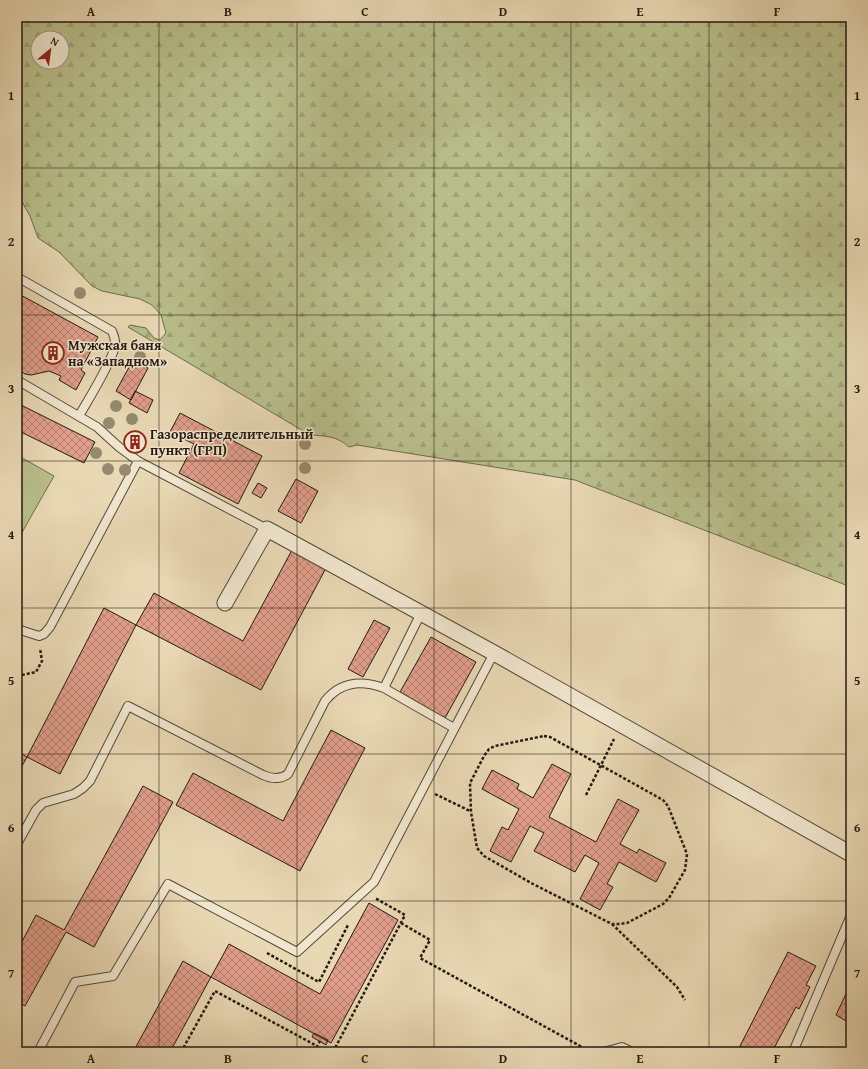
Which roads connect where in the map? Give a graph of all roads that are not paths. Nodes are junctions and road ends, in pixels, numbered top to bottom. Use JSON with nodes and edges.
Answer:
{"nodes":[{"id":1,"x":17,"y":277,"type":"edge"},
{"id":2,"x":17,"y":380,"type":"edge"},
{"id":3,"x":79,"y":416,"type":"junction"},
{"id":4,"x":138,"y":461,"type":"junction"},
{"id":5,"x":267,"y":529,"type":"junction"},
{"id":6,"x":226,"y":603,"type":"dead end"},
{"id":7,"x":421,"y":613,"type":"junction"},
{"id":8,"x":17,"y":629,"type":"edge"},
{"id":9,"x":494,"y":653,"type":"junction"},
{"id":10,"x":384,"y":688,"type":"junction"},
{"id":11,"x":454,"y":728,"type":"junction"},
{"id":12,"x":17,"y":844,"type":"edge"},
{"id":13,"x":851,"y":854,"type":"edge"},
{"id":14,"x":851,"y":914,"type":"edge"},
{"id":15,"x":38,"y":1052,"type":"edge"},
{"id":16,"x":603,"y":1052,"type":"edge"},
{"id":17,"x":632,"y":1052,"type":"edge"},
{"id":18,"x":793,"y":1052,"type":"edge"}],
"edges":[{"from":1,"to":3,"type":"lane"},
{"from":2,"to":3,"type":"lane"},
{"from":3,"to":4,"type":"lane"},
{"from":4,"to":5,"type":"lane"},
{"from":4,"to":8,"type":"lane"},
{"from":5,"to":6,"type":"street"},
{"from":5,"to":7,"type":"street"},
{"from":7,"to":9,"type":"street"},
{"from":7,"to":10,"type":"lane"},
{"from":9,"to":11,"type":"lane"},
{"from":9,"to":13,"type":"street"},
{"from":10,"to":11,"type":"lane"},
{"from":10,"to":12,"type":"lane"},
{"from":11,"to":15,"type":"lane"},
{"from":14,"to":18,"type":"lane"},
{"from":16,"to":17,"type":"lane"}]}
